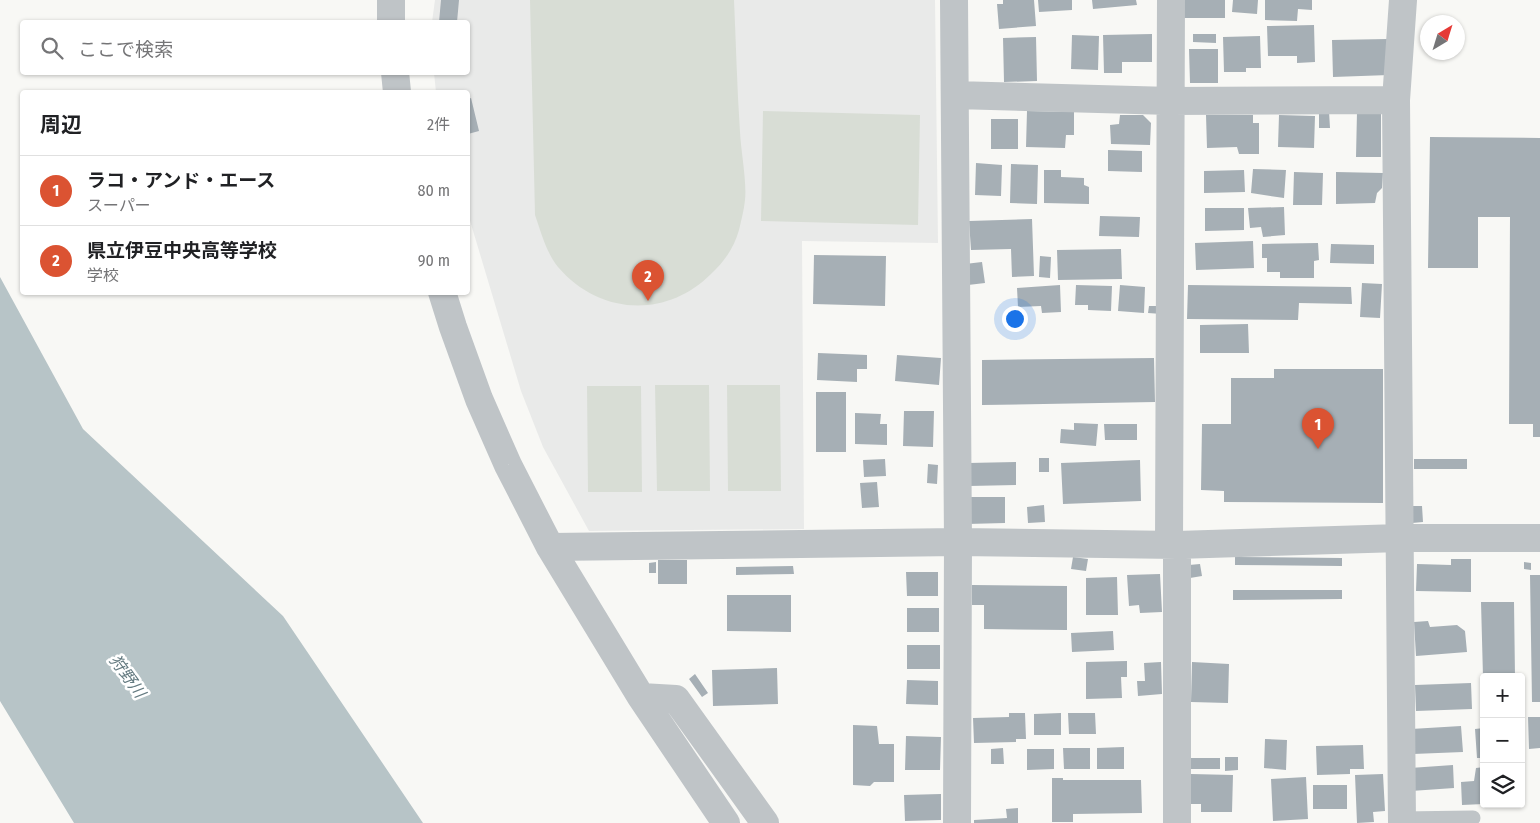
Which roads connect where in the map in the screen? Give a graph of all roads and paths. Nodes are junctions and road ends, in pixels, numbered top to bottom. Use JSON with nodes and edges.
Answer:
{"nodes":[{"id":1,"x":391,"y":0,"type":"edge"},
{"id":2,"x":954,"y":0,"type":"edge"},
{"id":3,"x":1172,"y":0,"type":"edge"},
{"id":4,"x":1403,"y":0,"type":"edge"},
{"id":5,"x":391,"y":20,"type":"edge"},
{"id":6,"x":395,"y":75,"type":"edge"},
{"id":7,"x":397,"y":90,"type":"edge"},
{"id":8,"x":955,"y":95,"type":"junction"},
{"id":9,"x":1396,"y":100,"type":"junction"},
{"id":10,"x":1171,"y":101,"type":"junction"},
{"id":11,"x":443,"y":295,"type":"edge"},
{"id":12,"x":1400,"y":538,"type":"junction"},
{"id":13,"x":1540,"y":538,"type":"edge"},
{"id":14,"x":958,"y":542,"type":"junction"},
{"id":15,"x":1173,"y":545,"type":"junction"},
{"id":16,"x":550,"y":547,"type":"junction"},
{"id":17,"x":641,"y":697,"type":"junction"},
{"id":18,"x":1473,"y":818,"type":"dead end"},
{"id":19,"x":1402,"y":821,"type":"edge"},
{"id":20,"x":726,"y":823,"type":"edge"},
{"id":21,"x":765,"y":823,"type":"edge"},
{"id":22,"x":956,"y":823,"type":"edge"},
{"id":23,"x":1177,"y":823,"type":"edge"}],
"edges":[{"from":1,"to":5,"type":"street"},
{"from":2,"to":8,"type":"street"},
{"from":3,"to":10,"type":"street"},
{"from":4,"to":9,"type":"street"},
{"from":6,"to":7,"type":"street"},
{"from":8,"to":10,"type":"street"},
{"from":8,"to":14,"type":"street"},
{"from":9,"to":10,"type":"street"},
{"from":9,"to":12,"type":"street"},
{"from":10,"to":15,"type":"street"},
{"from":11,"to":16,"type":"street"},
{"from":12,"to":13,"type":"street"},
{"from":12,"to":15,"type":"street"},
{"from":12,"to":19,"type":"street"},
{"from":14,"to":15,"type":"street"},
{"from":14,"to":16,"type":"street"},
{"from":14,"to":22,"type":"street"},
{"from":15,"to":23,"type":"street"},
{"from":16,"to":17,"type":"street"},
{"from":17,"to":20,"type":"street"},
{"from":17,"to":21,"type":"street"},
{"from":18,"to":19,"type":"lane"}]}
